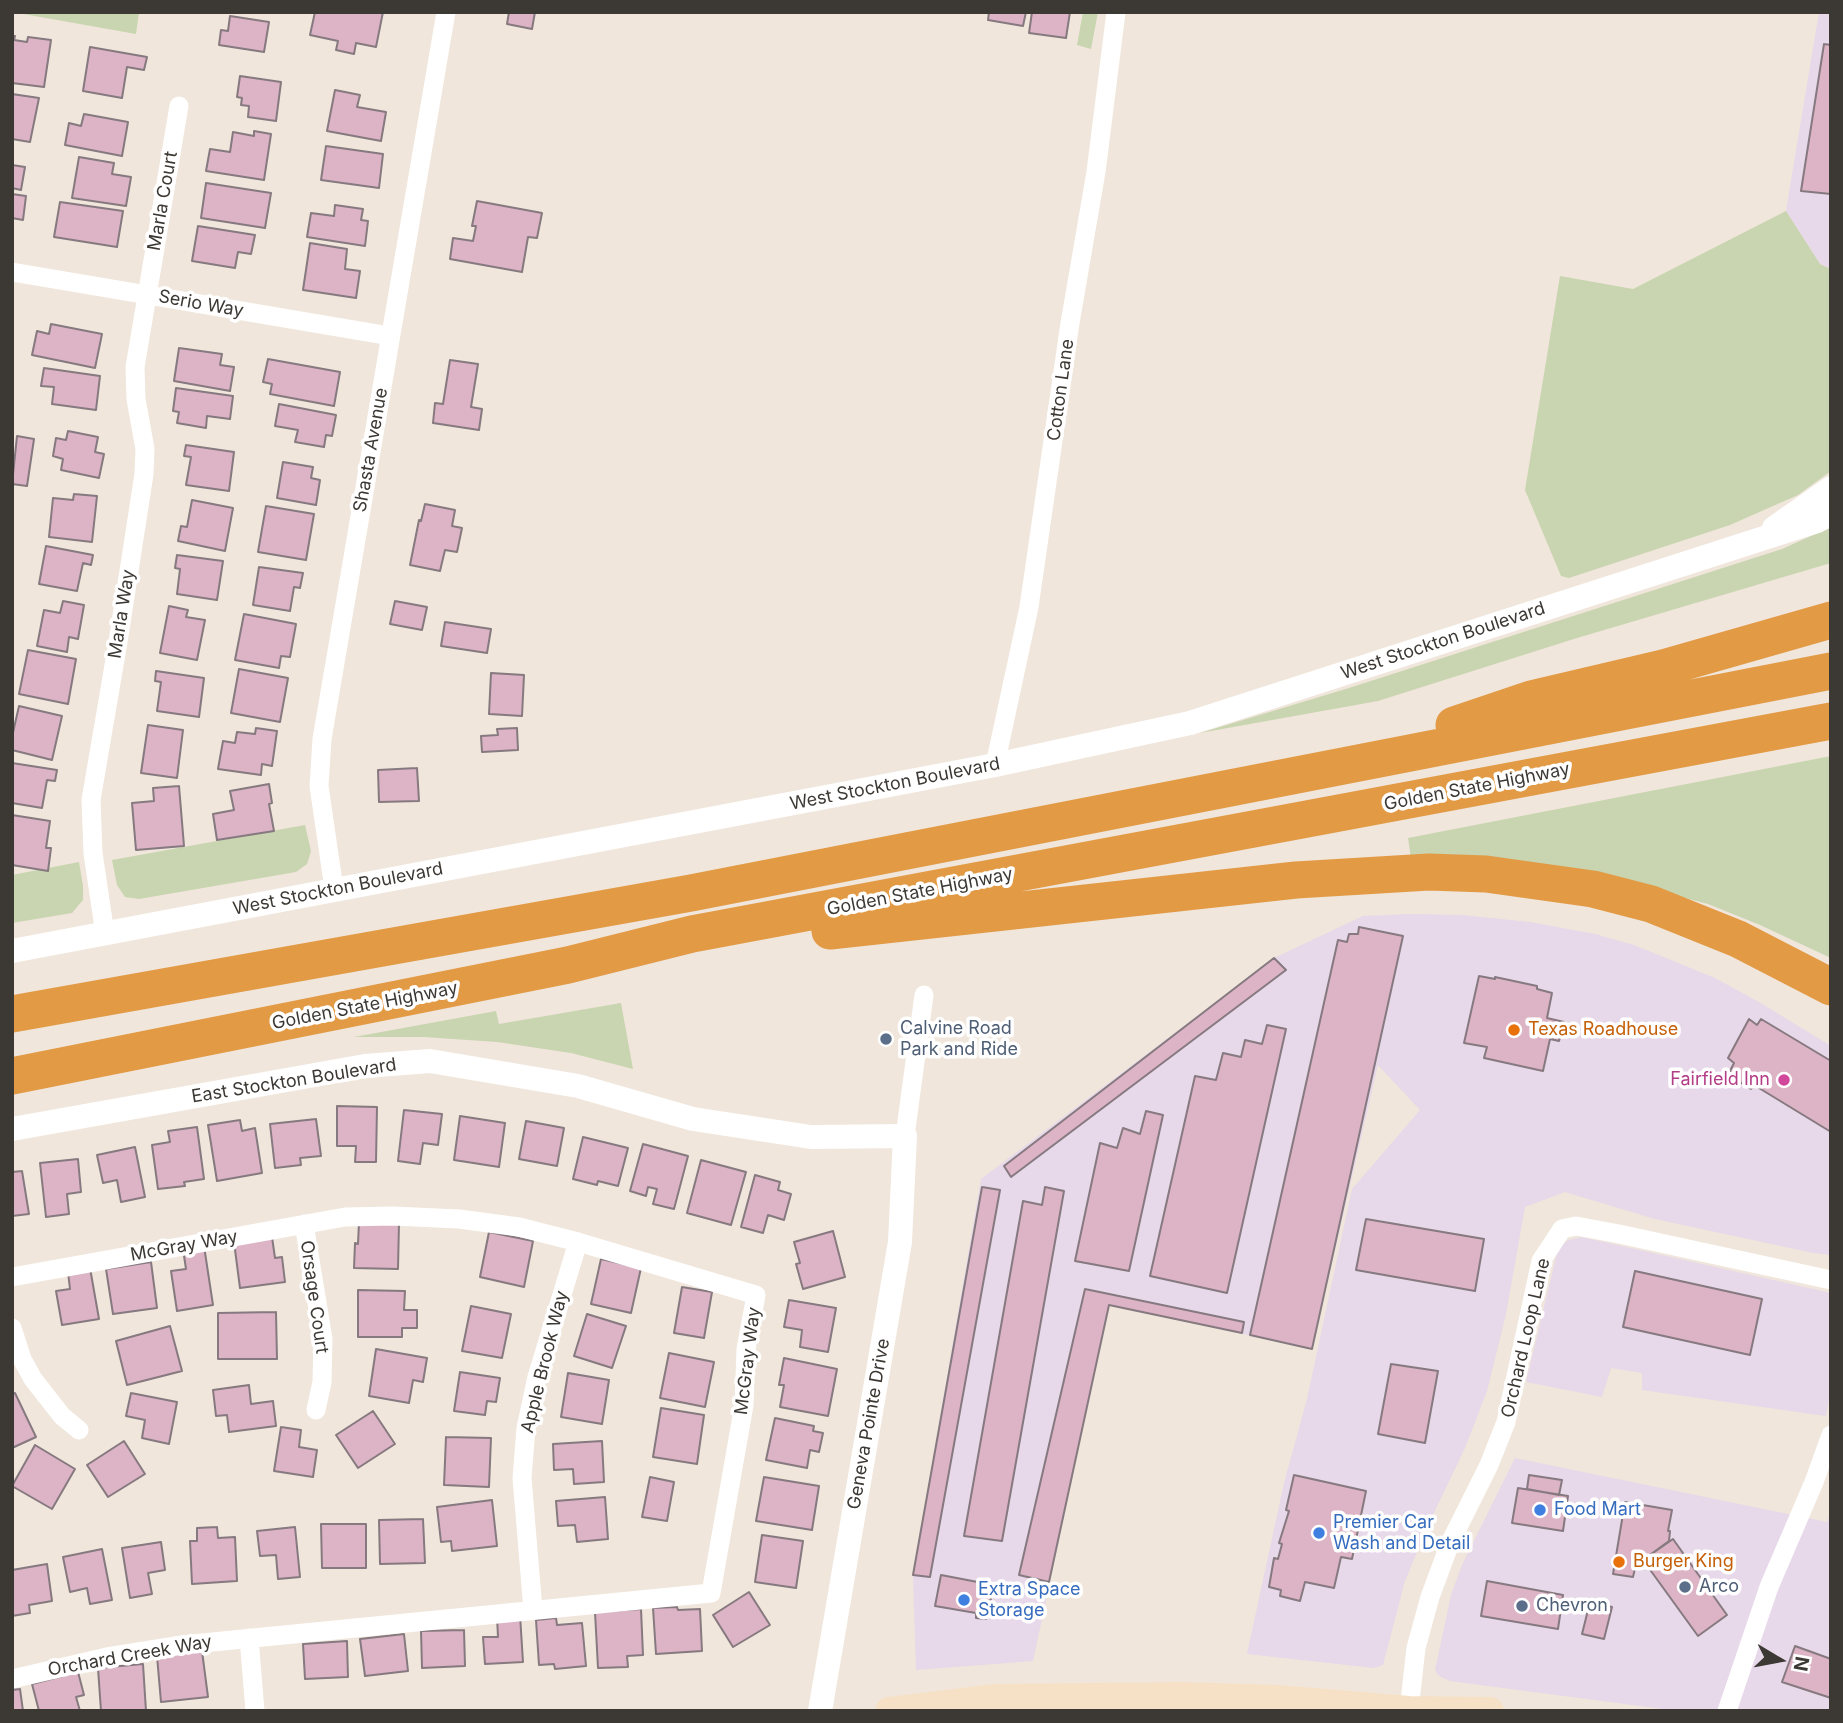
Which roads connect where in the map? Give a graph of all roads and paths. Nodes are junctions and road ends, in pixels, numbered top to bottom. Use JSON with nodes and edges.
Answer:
{"nodes":[{"id":1,"x":446,"y":12,"type":"edge"},
{"id":2,"x":1116,"y":12,"type":"edge"},
{"id":3,"x":179,"y":106,"type":"dead end"},
{"id":4,"x":12,"y":272,"type":"edge"},
{"id":5,"x":147,"y":295,"type":"junction"},
{"id":6,"x":390,"y":336,"type":"junction"},
{"id":7,"x":1831,"y":488,"type":"edge"},
{"id":8,"x":1831,"y":513,"type":"edge"},
{"id":9,"x":1758,"y":539,"type":"junction"},
{"id":10,"x":1831,"y":620,"type":"edge"},
{"id":11,"x":1831,"y":671,"type":"edge"},
{"id":12,"x":1831,"y":721,"type":"edge"},
{"id":13,"x":995,"y":765,"type":"junction"},
{"id":14,"x":1308,"y":774,"type":"junction"},
{"id":15,"x":334,"y":890,"type":"junction"},
{"id":16,"x":105,"y":934,"type":"junction"},
{"id":17,"x":692,"y":934,"type":"junction"},
{"id":18,"x":12,"y":951,"type":"edge"},
{"id":19,"x":1831,"y":986,"type":"edge"},
{"id":20,"x":924,"y":995,"type":"dead end"},
{"id":21,"x":12,"y":1014,"type":"edge"},
{"id":22,"x":12,"y":1076,"type":"edge"},
{"id":23,"x":12,"y":1129,"type":"edge"},
{"id":24,"x":905,"y":1136,"type":"junction"},
{"id":25,"x":304,"y":1224,"type":"junction"},
{"id":26,"x":578,"y":1242,"type":"junction"},
{"id":27,"x":12,"y":1277,"type":"edge"},
{"id":28,"x":1831,"y":1280,"type":"edge"},
{"id":29,"x":12,"y":1328,"type":"edge"},
{"id":30,"x":316,"y":1410,"type":"dead end"},
{"id":31,"x":79,"y":1430,"type":"dead end"},
{"id":32,"x":1831,"y":1435,"type":"edge"},
{"id":33,"x":533,"y":1610,"type":"junction"},
{"id":34,"x":249,"y":1638,"type":"junction"},
{"id":35,"x":12,"y":1679,"type":"edge"},
{"id":36,"x":1410,"y":1710,"type":"edge"},
{"id":37,"x":255,"y":1711,"type":"edge"},
{"id":38,"x":820,"y":1711,"type":"edge"},
{"id":39,"x":889,"y":1711,"type":"edge"},
{"id":40,"x":1490,"y":1711,"type":"edge"},
{"id":41,"x":1727,"y":1711,"type":"edge"}],
"edges":[{"from":1,"to":6,"type":"street","name":"Shasta Avenue"},
{"from":2,"to":13,"type":"street","name":"Cotton Lane"},
{"from":3,"to":5,"type":"street","name":"Marla Court"},
{"from":4,"to":5,"type":"street","name":"Serio Way"},
{"from":5,"to":6,"type":"street","name":"Serio Way"},
{"from":5,"to":16,"type":"street","name":"Marla Way"},
{"from":6,"to":15,"type":"street","name":"Shasta Avenue"},
{"from":7,"to":9,"type":"street","name":"West Stockton Boulevard"},
{"from":8,"to":9,"type":"street","name":"West Stockton Boulevard"},
{"from":9,"to":13,"type":"street","name":"West Stockton Boulevard"},
{"from":10,"to":14,"type":"highway"},
{"from":11,"to":14,"type":"highway"},
{"from":12,"to":17,"type":"highway","name":"Golden State Highway"},
{"from":13,"to":15,"type":"street","name":"West Stockton Boulevard"},
{"from":14,"to":21,"type":"highway"},
{"from":15,"to":16,"type":"street","name":"West Stockton Boulevard"},
{"from":16,"to":18,"type":"street","name":"West Stockton Boulevard"},
{"from":17,"to":19,"type":"highway"},
{"from":17,"to":22,"type":"highway","name":"Golden State Highway"},
{"from":20,"to":24,"type":"street"},
{"from":23,"to":24,"type":"street","name":"East Stockton Boulevard"},
{"from":24,"to":38,"type":"street","name":"Geneva Pointe Drive"},
{"from":25,"to":26,"type":"street","name":"McGray Way"},
{"from":25,"to":27,"type":"street","name":"McGray Way"},
{"from":25,"to":30,"type":"street","name":"Orsage Court"},
{"from":26,"to":33,"type":"street","name":"Apple Brook Way"},
{"from":26,"to":33,"type":"street","name":"McGray Way"},
{"from":28,"to":36,"type":"street","name":"Orchard Loop Lane"},
{"from":29,"to":31,"type":"street"},
{"from":32,"to":41,"type":"street"},
{"from":33,"to":34,"type":"street","name":"McGray Way"},
{"from":34,"to":35,"type":"street","name":"Orchard Creek Way"},
{"from":34,"to":37,"type":"street"},
{"from":36,"to":39,"type":"main road"},
{"from":36,"to":40,"type":"main road"}]}
